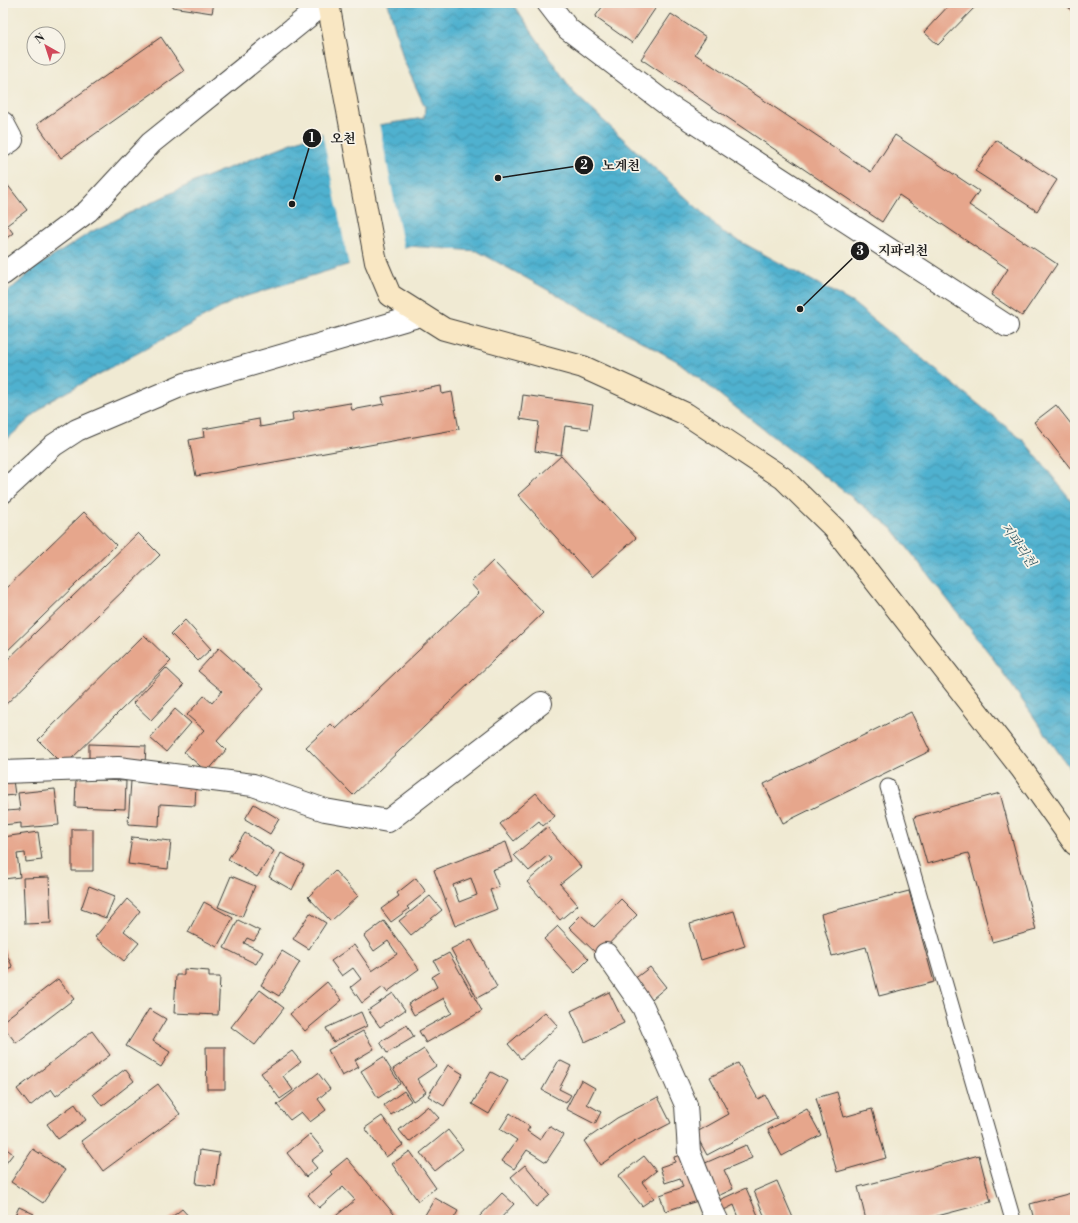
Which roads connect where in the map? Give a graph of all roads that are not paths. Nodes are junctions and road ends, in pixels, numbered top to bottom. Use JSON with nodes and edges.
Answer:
{"nodes":[{"id":1,"x":325,"y":3,"type":"edge"},
{"id":2,"x":328,"y":3,"type":"edge"},
{"id":3,"x":548,"y":3,"type":"edge"},
{"id":4,"x":3,"y":123,"type":"edge"},
{"id":5,"x":3,"y":146,"type":"edge"},
{"id":6,"x":3,"y":274,"type":"edge"},
{"id":7,"x":421,"y":314,"type":"junction"},
{"id":8,"x":1007,"y":326,"type":"dead end"},
{"id":9,"x":3,"y":492,"type":"edge"},
{"id":10,"x":541,"y":703,"type":"dead end"},
{"id":11,"x":3,"y":772,"type":"edge"},
{"id":12,"x":888,"y":787,"type":"dead end"},
{"id":13,"x":1075,"y":844,"type":"edge"},
{"id":14,"x":606,"y":954,"type":"dead end"},
{"id":15,"x":717,"y":1220,"type":"edge"},
{"id":16,"x":1013,"y":1220,"type":"edge"}],
"edges":[{"from":1,"to":6,"type":"street"},
{"from":2,"to":7,"type":"street"},
{"from":3,"to":8,"type":"street"},
{"from":4,"to":5,"type":"street"},
{"from":7,"to":9,"type":"street"},
{"from":7,"to":13,"type":"street"},
{"from":10,"to":11,"type":"street"},
{"from":12,"to":16,"type":"lane"},
{"from":14,"to":15,"type":"street"}]}
